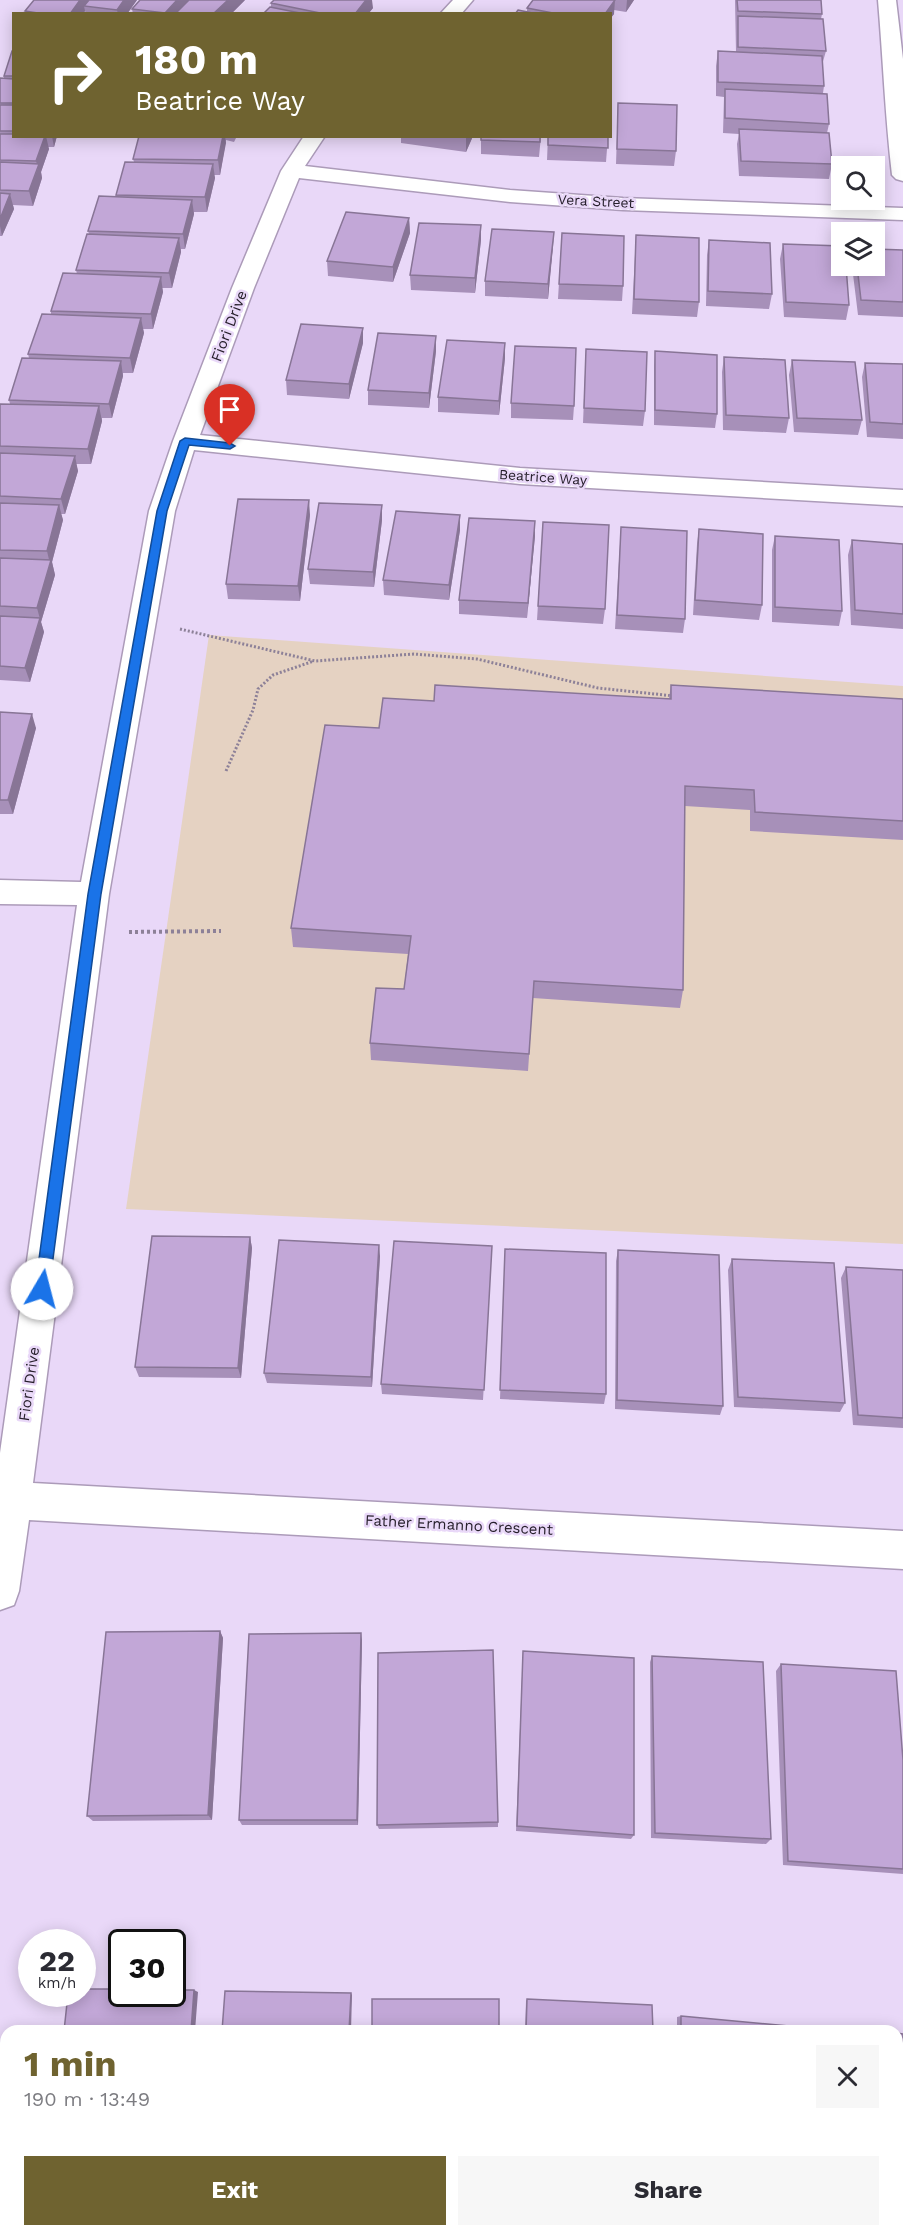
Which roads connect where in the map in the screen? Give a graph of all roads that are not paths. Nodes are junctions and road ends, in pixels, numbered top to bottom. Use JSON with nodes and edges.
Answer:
{"nodes":[{"id":1,"x":887,"y":0,"type":"edge"},
{"id":2,"x":314,"y":138,"type":"edge"},
{"id":3,"x":291,"y":171,"type":"junction"},
{"id":4,"x":903,"y":175,"type":"edge"},
{"id":5,"x":903,"y":204,"type":"edge"},
{"id":6,"x":903,"y":214,"type":"edge"},
{"id":7,"x":185,"y":441,"type":"junction"},
{"id":8,"x":903,"y":498,"type":"edge"},
{"id":9,"x":0,"y":892,"type":"edge"},
{"id":10,"x":94,"y":894,"type":"junction"},
{"id":11,"x":7,"y":1500,"type":"edge"},
{"id":12,"x":903,"y":1550,"type":"edge"},
{"id":13,"x":0,"y":1591,"type":"edge"}],
"edges":[{"from":1,"to":4,"type":"street"},
{"from":2,"to":3,"type":"street","name":"Fiori Drive"},
{"from":3,"to":6,"type":"street","name":"Vera Street"},
{"from":3,"to":7,"type":"street","name":"Fiori Drive"},
{"from":5,"to":6,"type":"street"},
{"from":7,"to":8,"type":"street","name":"Beatrice Way"},
{"from":7,"to":10,"type":"street","name":"Fiori Drive"},
{"from":9,"to":10,"type":"street"},
{"from":10,"to":11,"type":"street","name":"Fiori Drive"},
{"from":11,"to":12,"type":"street","name":"Father Ermanno Crescent"},
{"from":11,"to":13,"type":"street","name":"Fiori Drive"}]}
